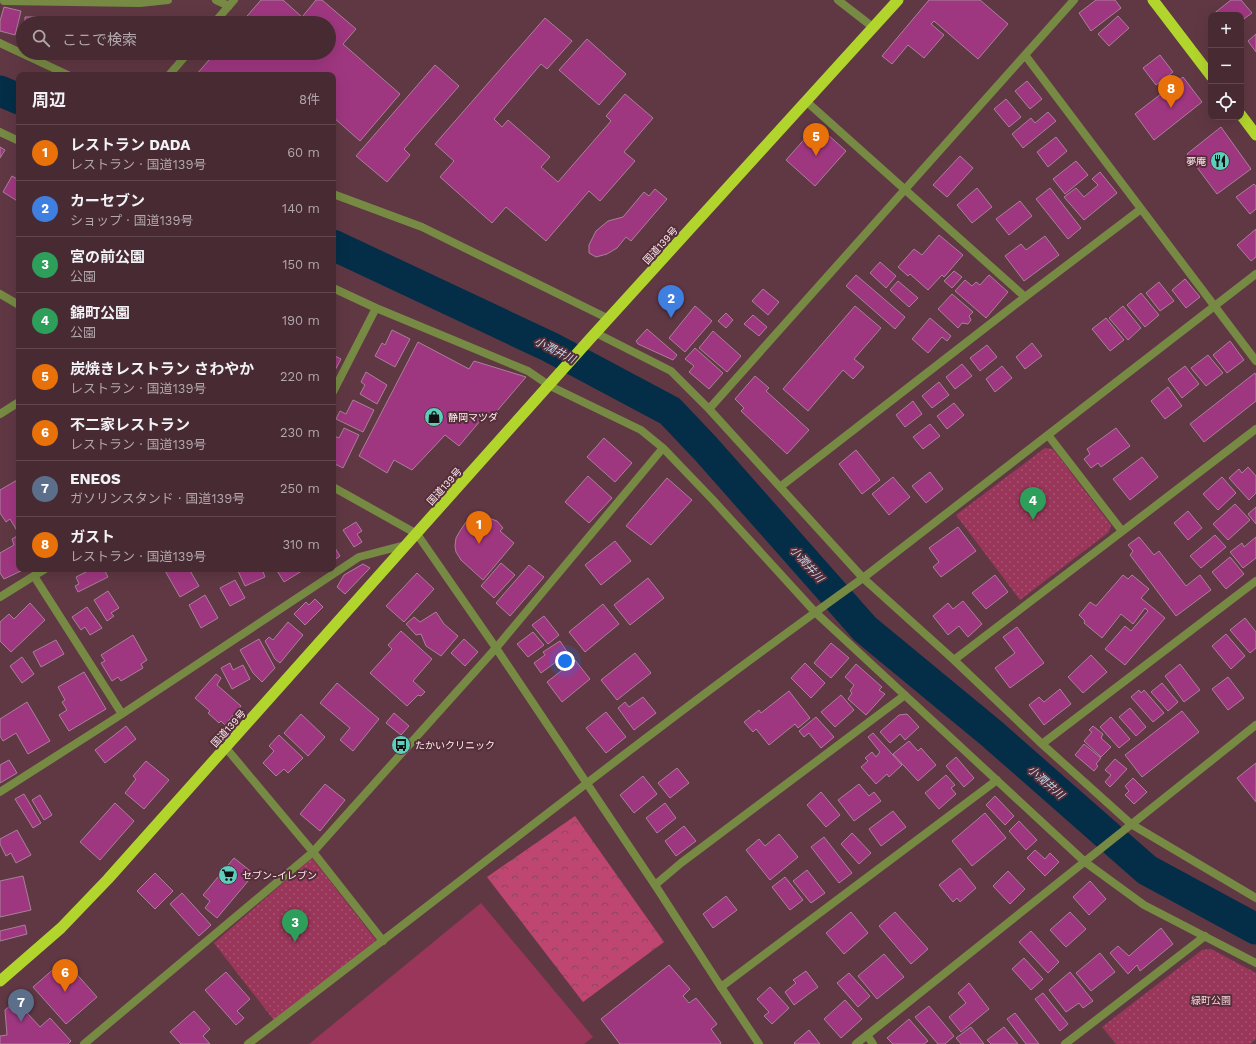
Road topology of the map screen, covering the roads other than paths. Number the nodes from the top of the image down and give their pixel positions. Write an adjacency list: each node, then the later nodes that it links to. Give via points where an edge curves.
1 (168, 0): 7 (street, via 140,3)
2 (216, 0): 8 (street)
3 (838, 0): 10 (street)
4 (898, 0): 10 (highway, 国道139号)
5 (1074, 0): 13 (street)
6 (1153, 0): 18 (highway)
7 (4, 1)
8 (231, 3): 9 (street)
9 (220, 16)
10 (874, 28): 19 (highway, 国道139号)
11 (0, 43): 12 (street)
12 (16, 51)
13 (1025, 54): 24 (street); 26 (street)
14 (36, 60): 16 (street)
15 (182, 60): 17 (street)
16 (62, 72)
17 (172, 72)
18 (1208, 72)
19 (807, 102): 24 (street); 34 (highway, 国道139号)
20 (1244, 119): 22 (highway)
21 (0, 132): 23 (street)
22 (1256, 135)
23 (16, 140)
24 (905, 189): 30 (street); 40 (street)
25 (336, 195): 34 (street, via 422,227)
26 (1141, 209): 30 (street); 32 (street)
27 (1256, 274): 32 (street)
28 (336, 289): 33 (street)
29 (0, 294): 31 (street)
30 (1025, 297): 45 (street)
31 (16, 303)
32 (1216, 307): 36 (street); 43 (street)
33 (376, 308): 37 (street); 38 (street)
34 (609, 319): 35 (highway, 国道139号)
35 (592, 337): 37 (highway, 国道139号); 40 (street, via 670,371)
36 (1256, 361)
37 (553, 382): 44 (street, via 641,430); 48 (highway, 国道139号)
38 (336, 386)
39 (16, 404): 41 (street)
40 (709, 409): 45 (street)
41 (0, 414)
42 (1256, 429): 47 (street)
43 (1048, 434): 47 (street); 52 (street)
44 (663, 448): 55 (street); 56 (street)
45 (780, 487): 52 (street)
46 (336, 489): 48 (street)
47 (1122, 531): 57 (street)
48 (417, 534): 49 (highway, 国道139号); 56 (street)
49 (406, 545): 59 (street, via 359,557); 62 (highway, 国道139号)
50 (40, 572): 51 (street)
51 (34, 576): 54 (street); 59 (street)
52 (863, 578): 55 (street); 57 (street)
53 (1256, 581): 61 (street)
54 (0, 597)
55 (814, 612): 58 (street); 64 (street)
56 (496, 648): 64 (street); 67 (street)
57 (954, 660): 61 (street)
58 (905, 695): 63 (street); 69 (street)
59 (122, 714): 65 (street)
60 (1256, 725): 66 (street)
61 (1042, 744): 66 (street)
62 (226, 748): 67 (street); 74 (highway, 国道139号, via 98,890 61,928)
63 (997, 780): 68 (street); 75 (street)
64 (587, 783): 69 (street); 72 (street)
65 (0, 792)
66 (1131, 824): 68 (street); 70 (street)
67 (313, 852): 72 (street); 77 (street)
68 (1085, 862): 71 (street, via 1144,905); 76 (street)
69 (655, 885): 75 (street)
70 (1255, 897)
71 (1205, 936): 73 (street); 82 (street)
72 (383, 942): 78 (street)
73 (1256, 963)
74 (0, 981)
75 (721, 987): 79 (street)
76 (867, 1035): 80 (street); 81 (street)
77 (84, 1044)
78 (248, 1044)
79 (759, 1044)
80 (856, 1044)
81 (874, 1044)
82 (1065, 1044)

